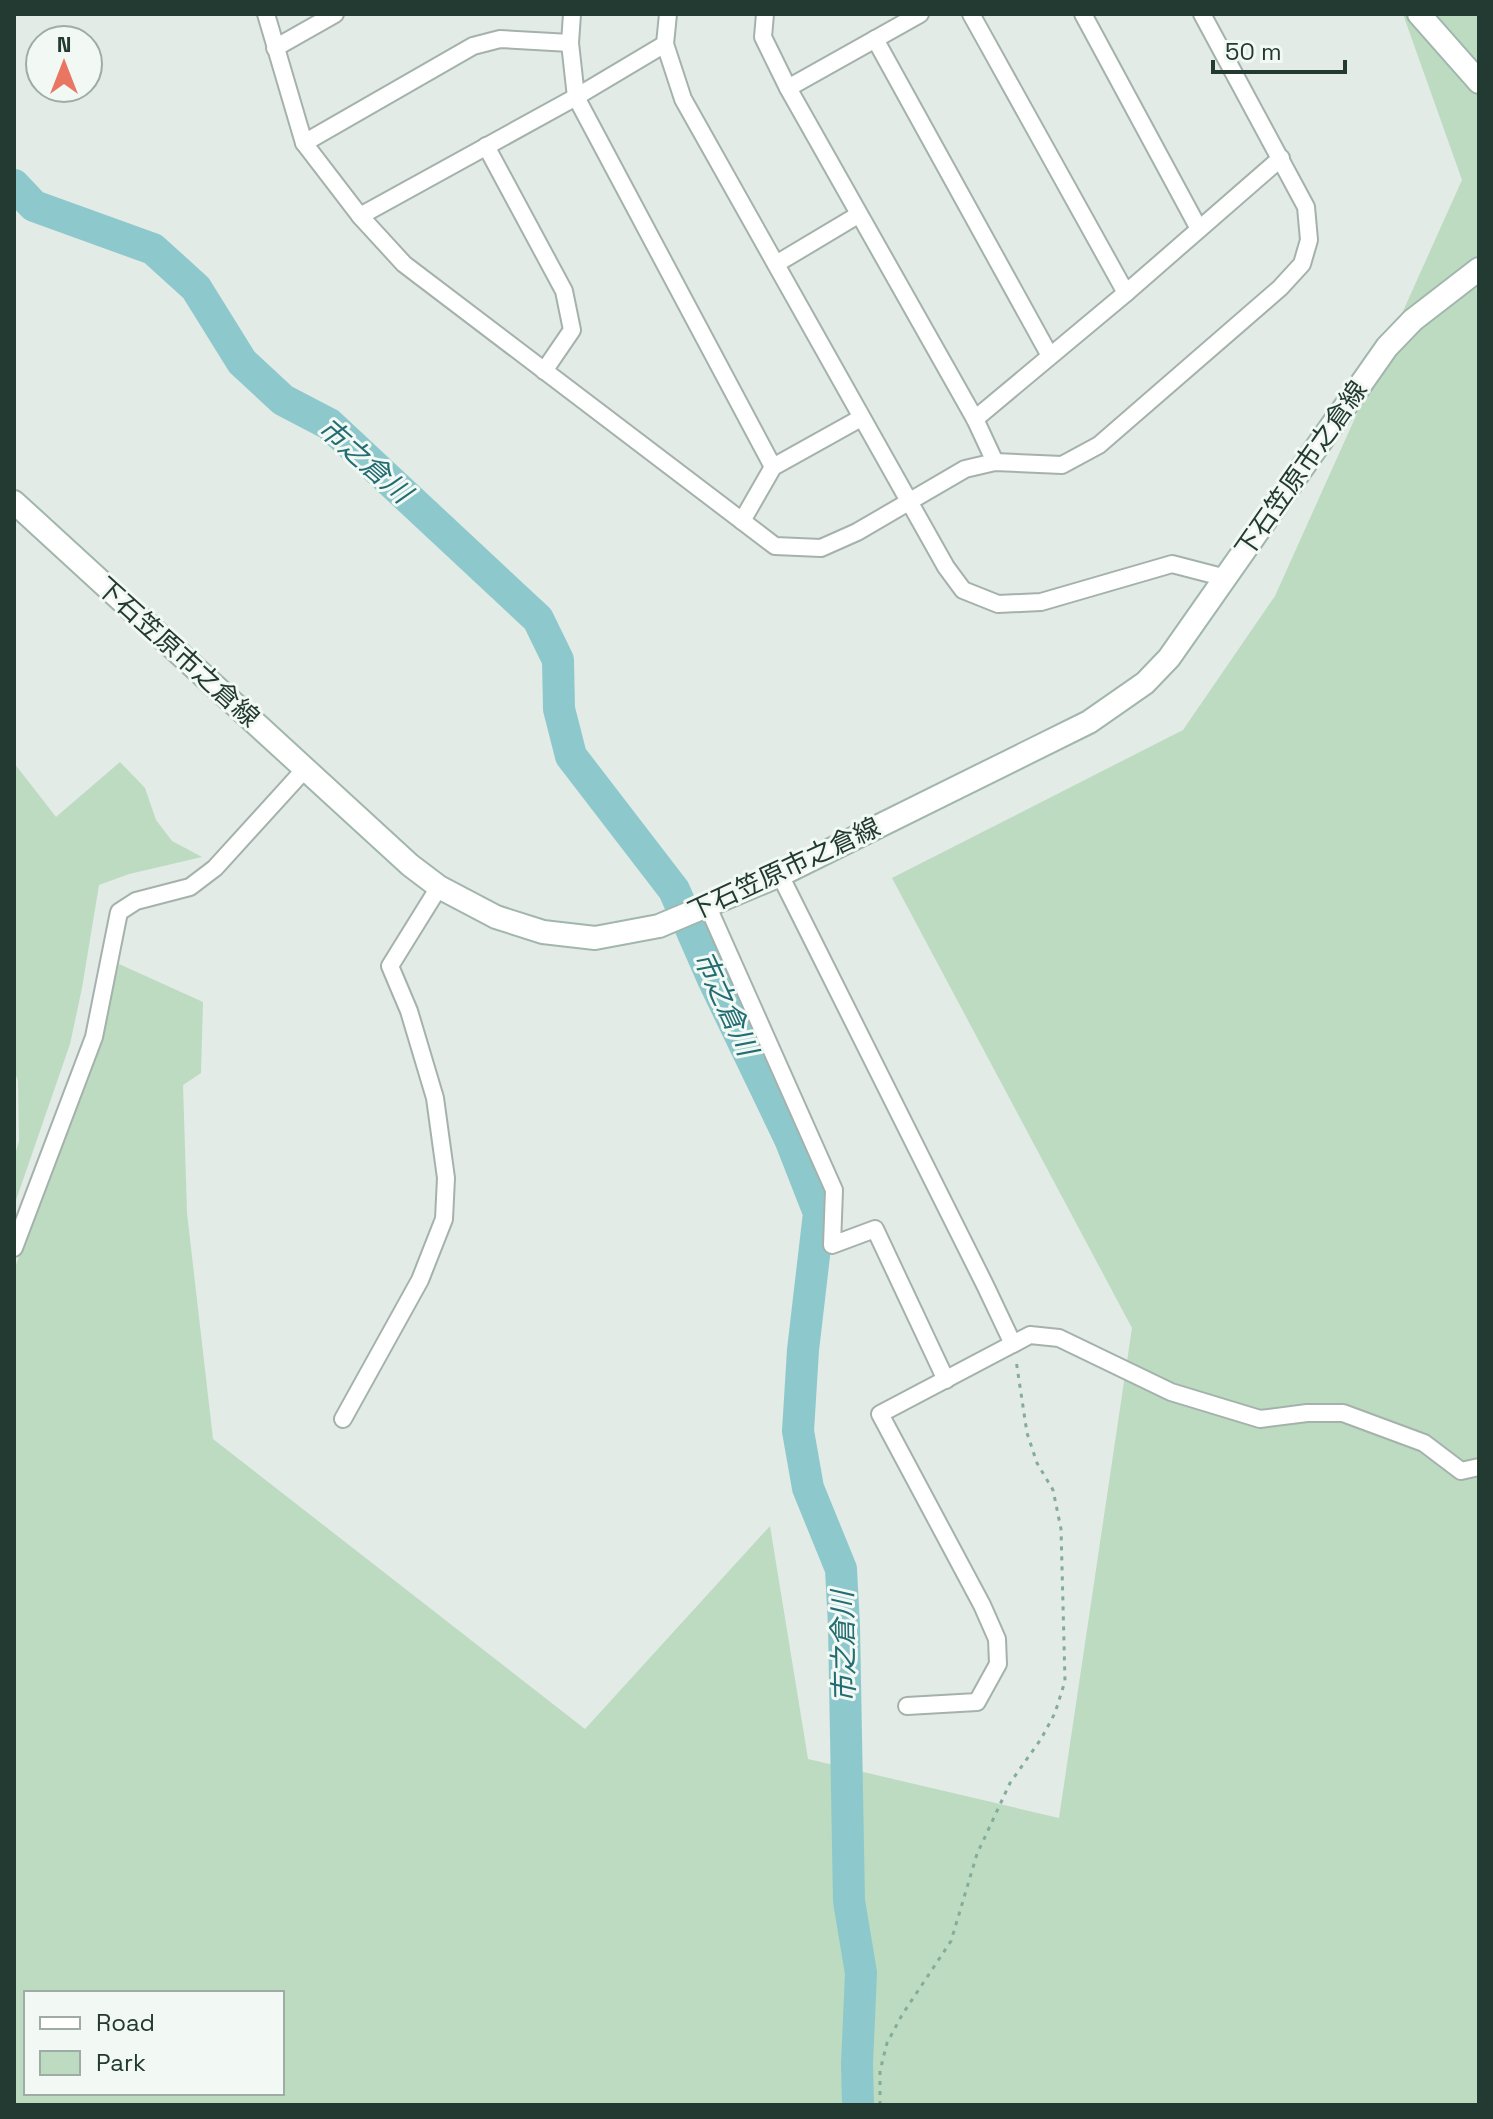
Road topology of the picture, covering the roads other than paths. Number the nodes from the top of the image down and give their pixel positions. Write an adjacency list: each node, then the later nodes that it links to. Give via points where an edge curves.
1 (266, 14): 14 (street)
2 (335, 14): 14 (street)
3 (572, 14): 12 (street)
4 (668, 14): 13 (street)
5 (765, 14): 16 (street, via 763,37)
6 (920, 14): 11 (street)
7 (971, 14): 26 (street)
8 (1083, 14): 23 (street)
9 (1202, 14): 20 (street)
10 (1419, 14): 15 (main road)
11 (875, 39): 16 (street); 27 (street)
12 (570, 43): 17 (street); 18 (street, via 500,39 473,46)
13 (665, 44): 17 (street); 24 (street, via 683,99)
14 (275, 48): 18 (street)
15 (1479, 82)
16 (788, 88): 21 (street)
17 (576, 97): 19 (street); 32 (street)
18 (304, 143): 22 (street)
19 (486, 146): 22 (street); 28 (street, via 564,291 572,330)
20 (1281, 158): 23 (street); 31 (street, via 1306,207 1309,240 1302,264 1280,288 1099,445 1062,465)
21 (858, 215): 24 (street); 30 (street)
22 (360, 216): 28 (street, via 404,264)
23 (1199, 229): 26 (street)
24 (776, 264): 29 (street)
25 (1479, 269): 36 (main road, 下石笠原市之倉線, via 1387,347)
26 (1126, 293): 27 (street)
27 (1050, 356): 30 (street)
28 (544, 371): 35 (street)
29 (861, 418): 32 (street); 33 (street)
30 (975, 419): 31 (street)
31 (995, 462): 33 (street, via 965,469)
32 (773, 467): 35 (street)
33 (909, 501): 35 (street, via 821,548 775,546); 36 (street, via 963,590 998,604 1041,602 1172,564)
34 (14, 502): 37 (main road, 下石笠原市之倉線)
35 (742, 521)
36 (1226, 578): 38 (main road, 下石笠原市之倉線, via 1169,658 1145,683 1089,722)
37 (305, 769): 39 (main road, 下石笠原市之倉線); 41 (street, via 215,868 190,887 136,901 119,912 94,1037)
38 (780, 875): 40 (main road, 下石笠原市之倉線); 42 (street)
39 (439, 887): 40 (main road, 下石笠原市之倉線, via 496,917 543,932 595,938 659,926); 44 (street, via 390,966 435,1098 446,1178 444,1219 420,1280)
40 (708, 907): 43 (street, via 834,1190 832,1245 875,1229)
41 (14, 1248)
42 (1013, 1344): 43 (street); 45 (street, via 1030,1335 1059,1338 1171,1392 1260,1419 1343,1413 1424,1443 1461,1471)
43 (946, 1380): 46 (street, via 880,1414 982,1605 997,1639 998,1664 977,1702)
44 (343, 1419)
45 (1479, 1467)
46 (907, 1706)

